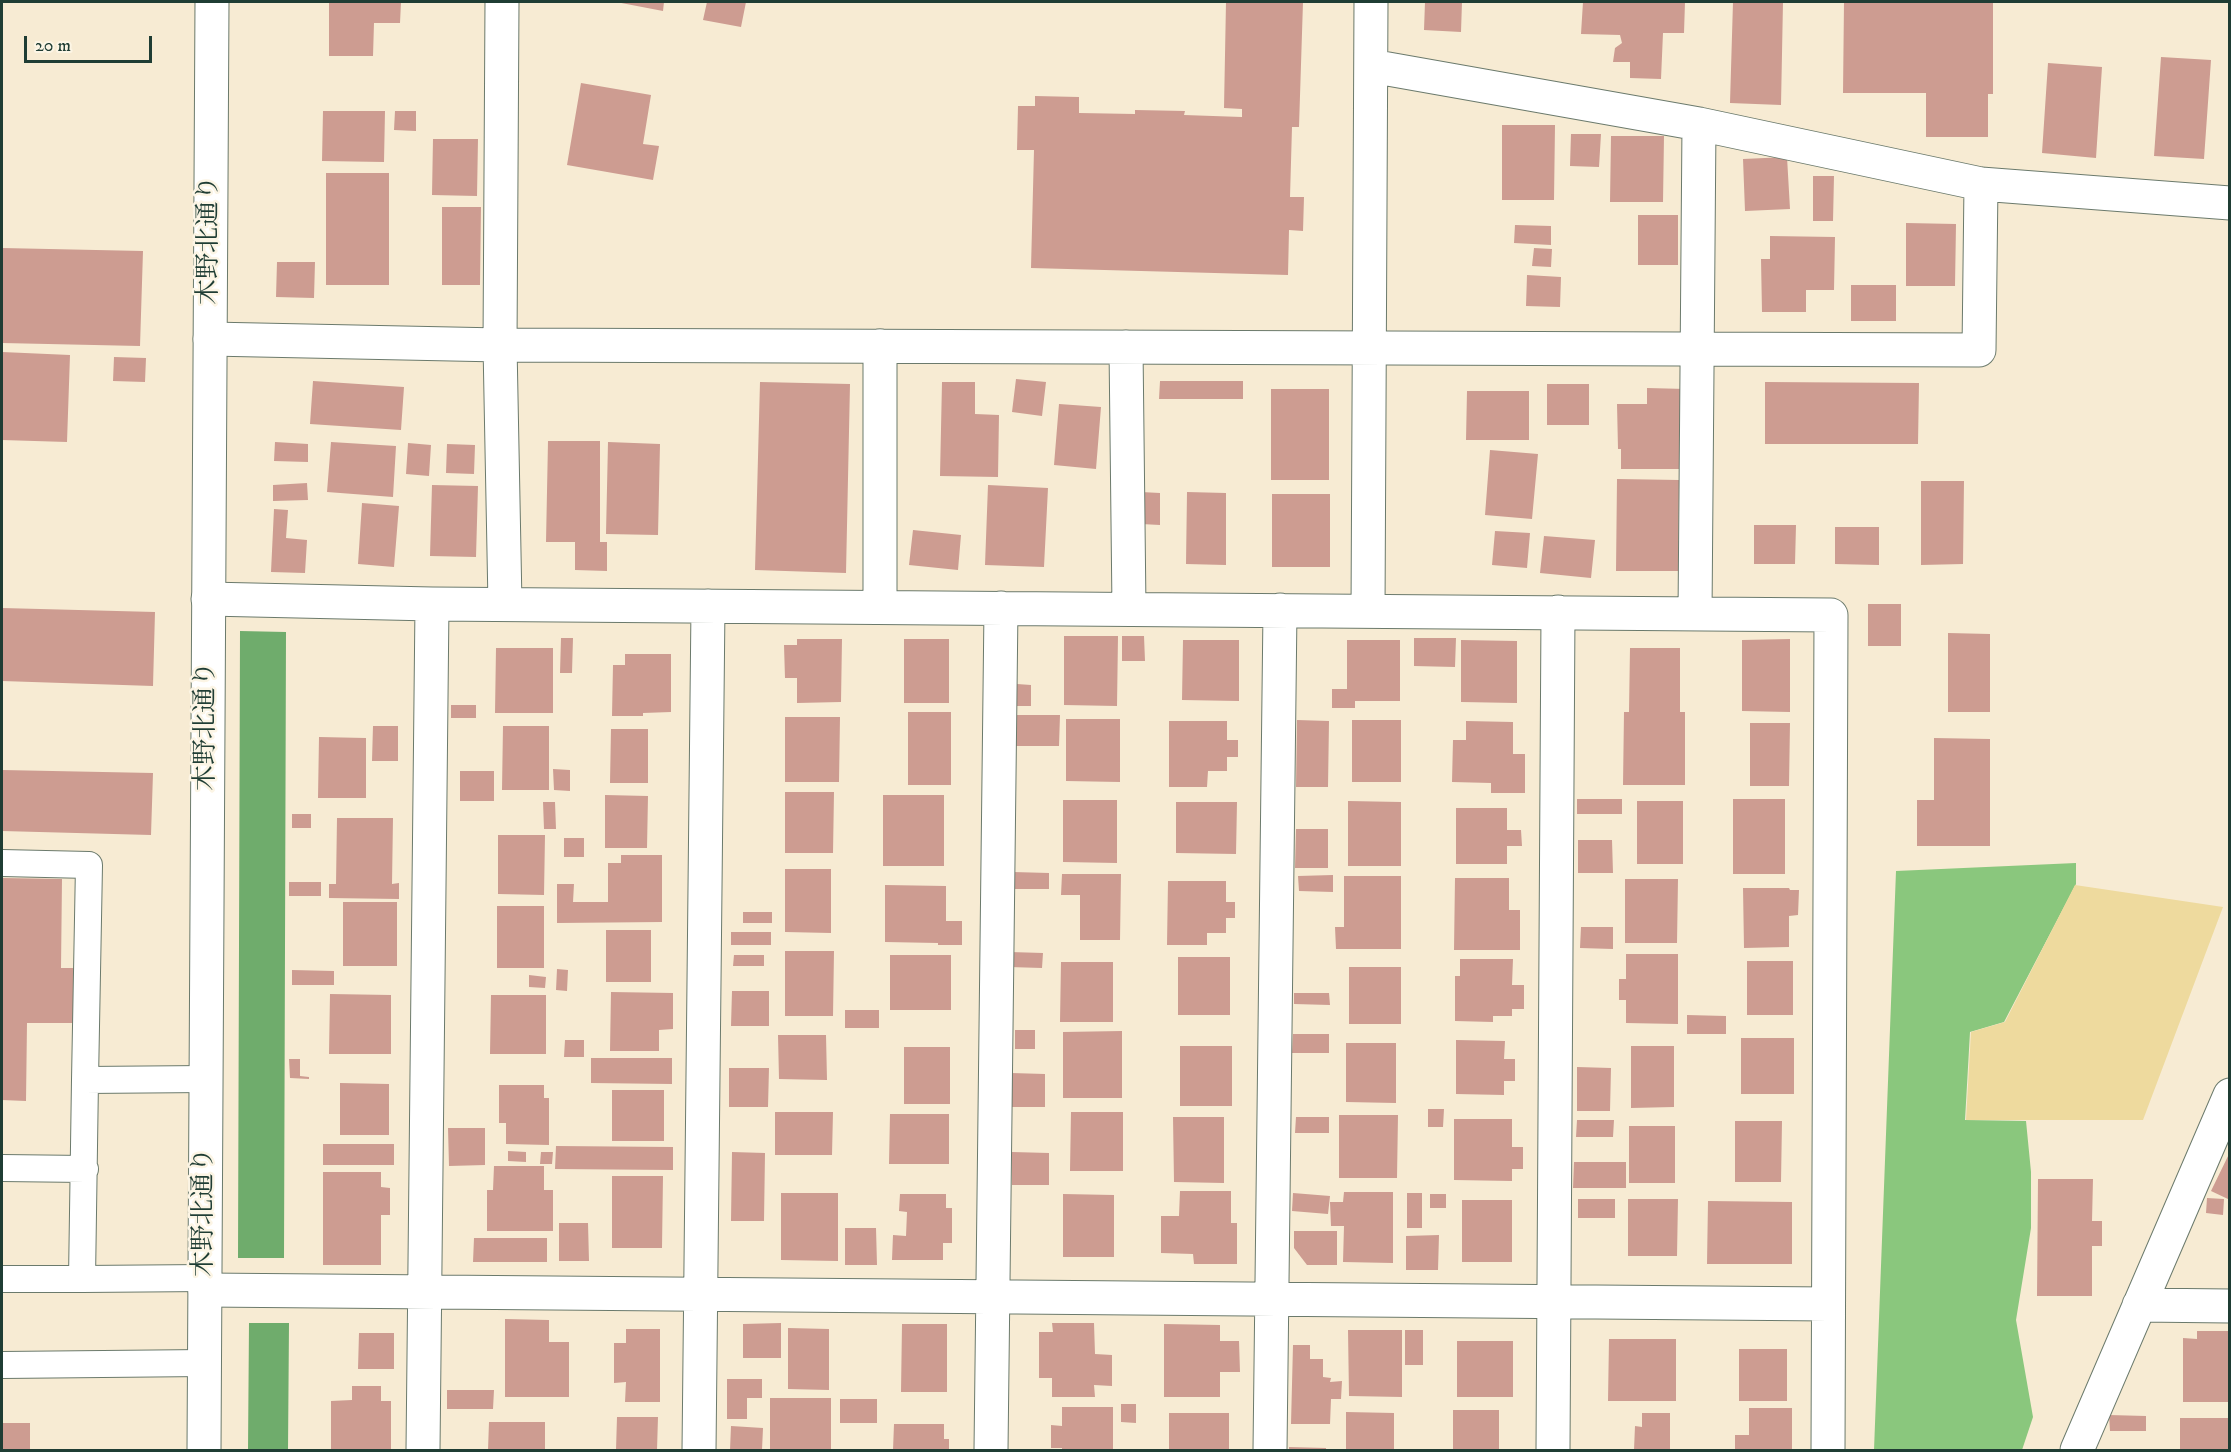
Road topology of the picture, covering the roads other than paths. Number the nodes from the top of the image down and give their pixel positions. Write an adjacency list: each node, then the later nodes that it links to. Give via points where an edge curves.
1 (212, 2): 8 (street, 木野北通り)
2 (502, 2): 9 (street)
3 (1371, 2): 4 (street)
4 (1371, 66): 5 (street); 12 (street)
5 (1699, 124): 6 (street); 13 (street)
6 (1981, 184): 7 (street); 13 (street, via 1979,350)
7 (2229, 203)
8 (210, 339): 9 (street); 14 (street, 木野北通り)
9 (500, 345): 10 (street); 16 (street)
10 (880, 346): 11 (street); 18 (street)
11 (1126, 347): 12 (street); 20 (street)
12 (1369, 348): 13 (street); 22 (street)
13 (1697, 348): 24 (street)
14 (208, 599): 15 (street); 26 (street, 木野北通り)
15 (432, 604): 16 (street); 34 (street)
16 (505, 604): 17 (street)
17 (708, 606): 18 (street); 35 (street)
18 (880, 607): 19 (street)
19 (1001, 608): 20 (street); 36 (street)
20 (1130, 609): 21 (street)
21 (1280, 610): 22 (street); 37 (street)
22 (1368, 611): 23 (street)
23 (1558, 612): 24 (street); 38 (street)
24 (1695, 614): 39 (street, via 1831,615)
25 (2, 862): 27 (lane, via 89,865)
26 (206, 1079): 27 (lane); 33 (street, 木野北通り)
27 (86, 1080): 30 (lane)
28 (2229, 1095): 40 (street)
29 (2, 1168): 30 (lane)
30 (85, 1169): 32 (lane)
31 (2, 1278): 32 (lane)
32 (82, 1279): 33 (lane)
33 (205, 1284): 34 (street); 42 (street, 木野北通り)
34 (424, 1293): 35 (street); 45 (street)
35 (700, 1295): 36 (street); 46 (street)
36 (993, 1297): 37 (street); 47 (street)
37 (1272, 1300): 38 (street); 48 (street)
38 (1555, 1302): 39 (street); 49 (street)
39 (1828, 1304): 50 (street)
40 (2139, 1305): 41 (street); 51 (street)
41 (2229, 1306)
42 (204, 1363): 43 (lane); 44 (street, 木野北通り)
43 (2, 1365)
44 (204, 1450)
45 (423, 1450)
46 (699, 1450)
47 (991, 1450)
48 (1270, 1450)
49 (1553, 1450)
50 (1828, 1450)
51 (2077, 1450)

